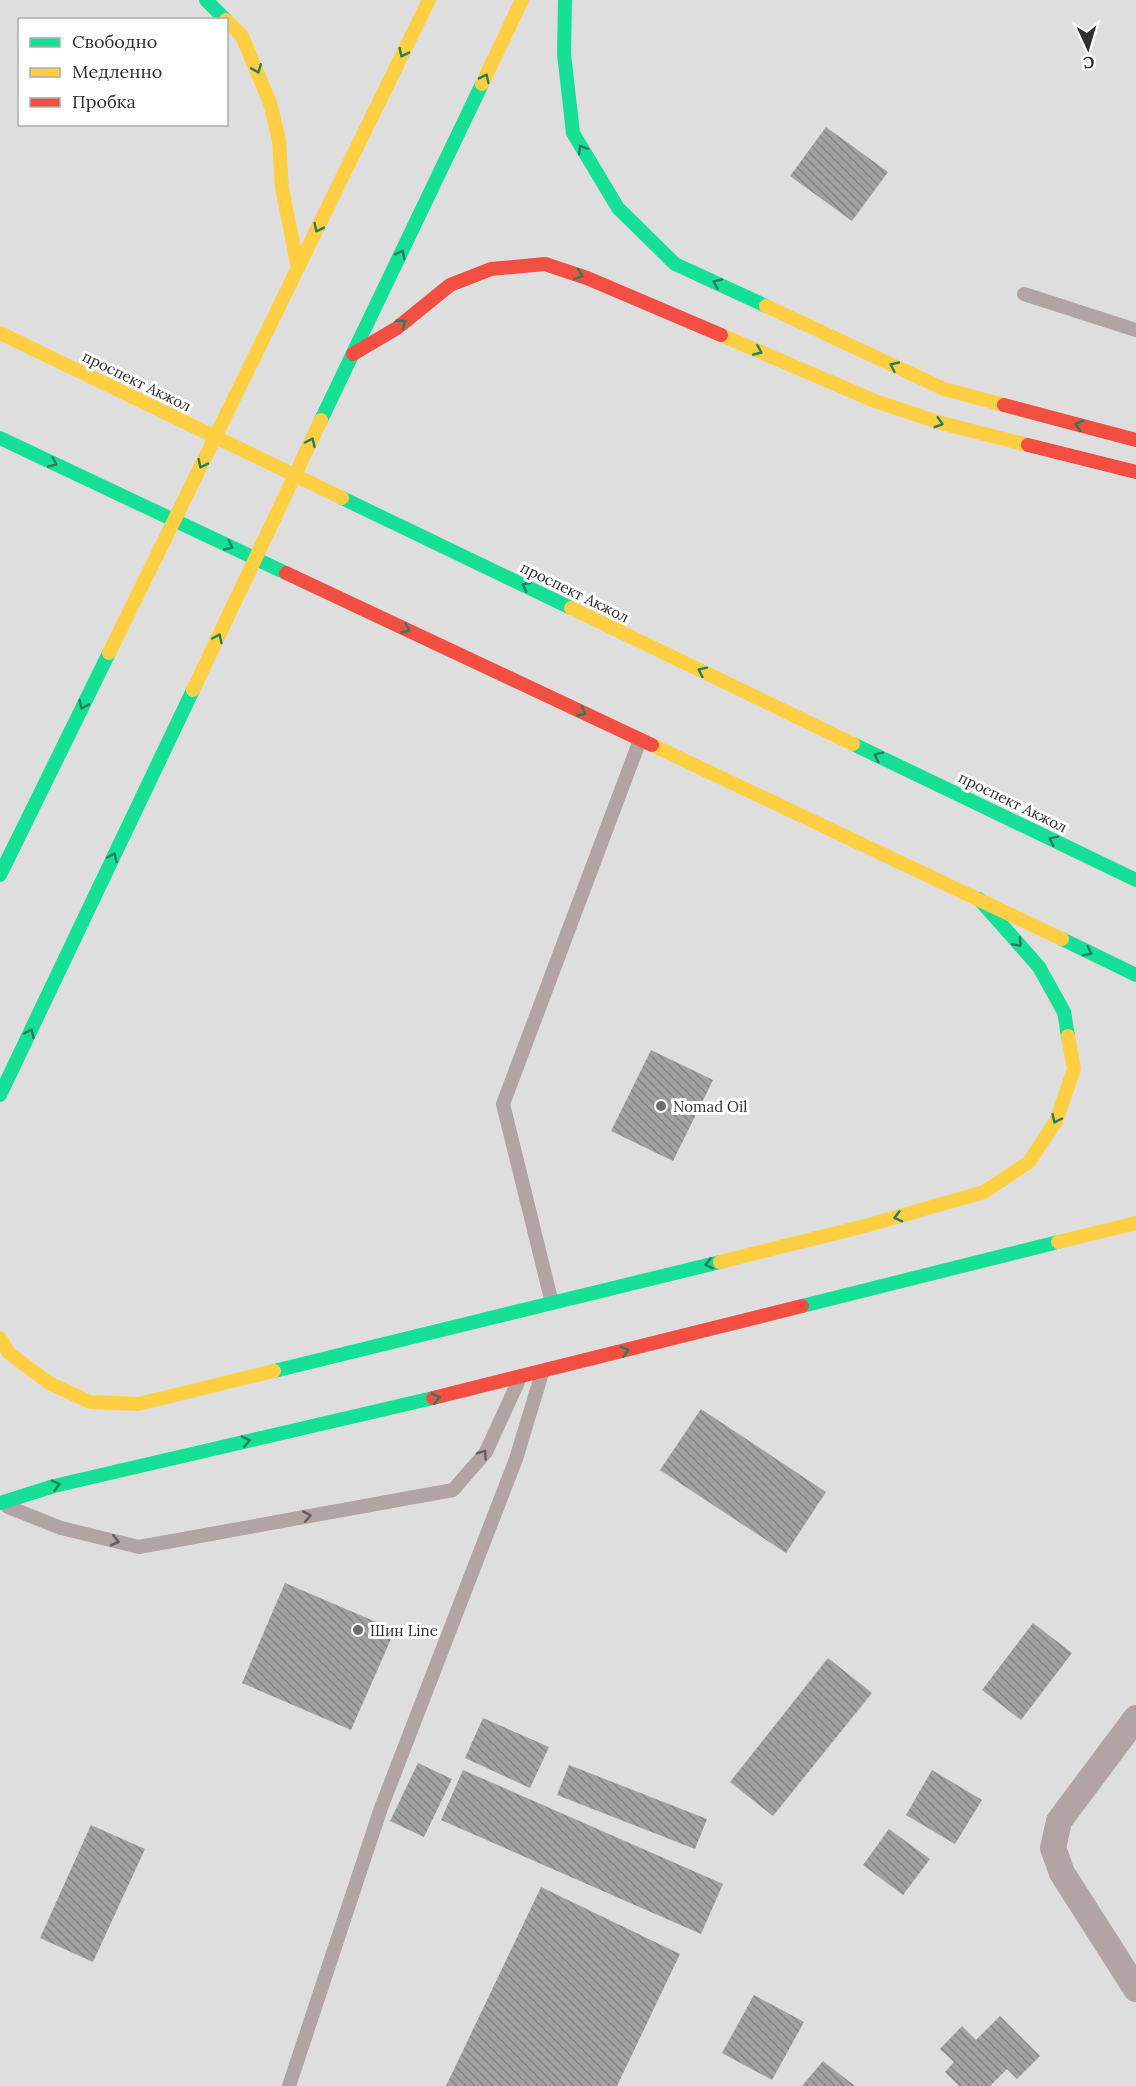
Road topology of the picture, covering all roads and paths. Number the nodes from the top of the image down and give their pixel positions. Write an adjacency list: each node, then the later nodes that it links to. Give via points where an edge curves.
1 (206, 0): 5 (main road)
2 (429, 0): 7 (main road, one-way to 7)
3 (522, 0): 11 (main road, one-way to 3)
4 (565, 0): 13 (main road, one-way to 4, via 944,389 675,264 618,208 573,134 564,54)
5 (224, 18)
6 (228, 22): 7 (main road, one-way to 7, via 242,36 270,103)
7 (298, 268): 18 (main road, one-way to 18, bridge)
8 (1024, 294): 9 (lane)
9 (1136, 330)
10 (0, 333): 16 (main road, проспект Акжол, one-way to 10)
11 (353, 354): 14 (main road, one-way to 14, via 397,328 450,285 491,269 545,264 587,278 875,401 940,423); 22 (main road, one-way to 11, bridge)
12 (0, 438): 15 (main road, one-way to 15)
13 (1136, 440)
14 (1136, 472)
15 (640, 740): 20 (main road); 25 (lane, via 503,1104)
16 (1106, 866): 17 (main road); 19 (main road, проспект Акжол)
17 (1136, 867)
18 (0, 875)
19 (1136, 880)
20 (979, 899): 21 (main road, one-way to 21); 25 (main road, one-way to 25, via 1039,967 1064,1012 1074,1069 1056,1121 1029,1162 984,1192 930,1209)
21 (1136, 975)
22 (2, 1090): 23 (main road)
23 (0, 1108)
24 (1136, 1223): 27 (main road, one-way to 24)
25 (552, 1303): 26 (main road, via 138,1404 90,1402 49,1383 9,1353)
26 (0, 1338)
27 (542, 1371): 28 (main road); 32 (lane, via 516,1459 381,1808)
28 (520, 1378): 29 (main road, one-way to 28, via 54,1486); 29 (lane, one-way to 28, via 61,1528 139,1547 453,1490 486,1452)
29 (0, 1504)
30 (1136, 1718): 31 (street, via 1059,1821 1053,1848 1062,1873)
31 (1136, 1989)
32 (289, 2086)

